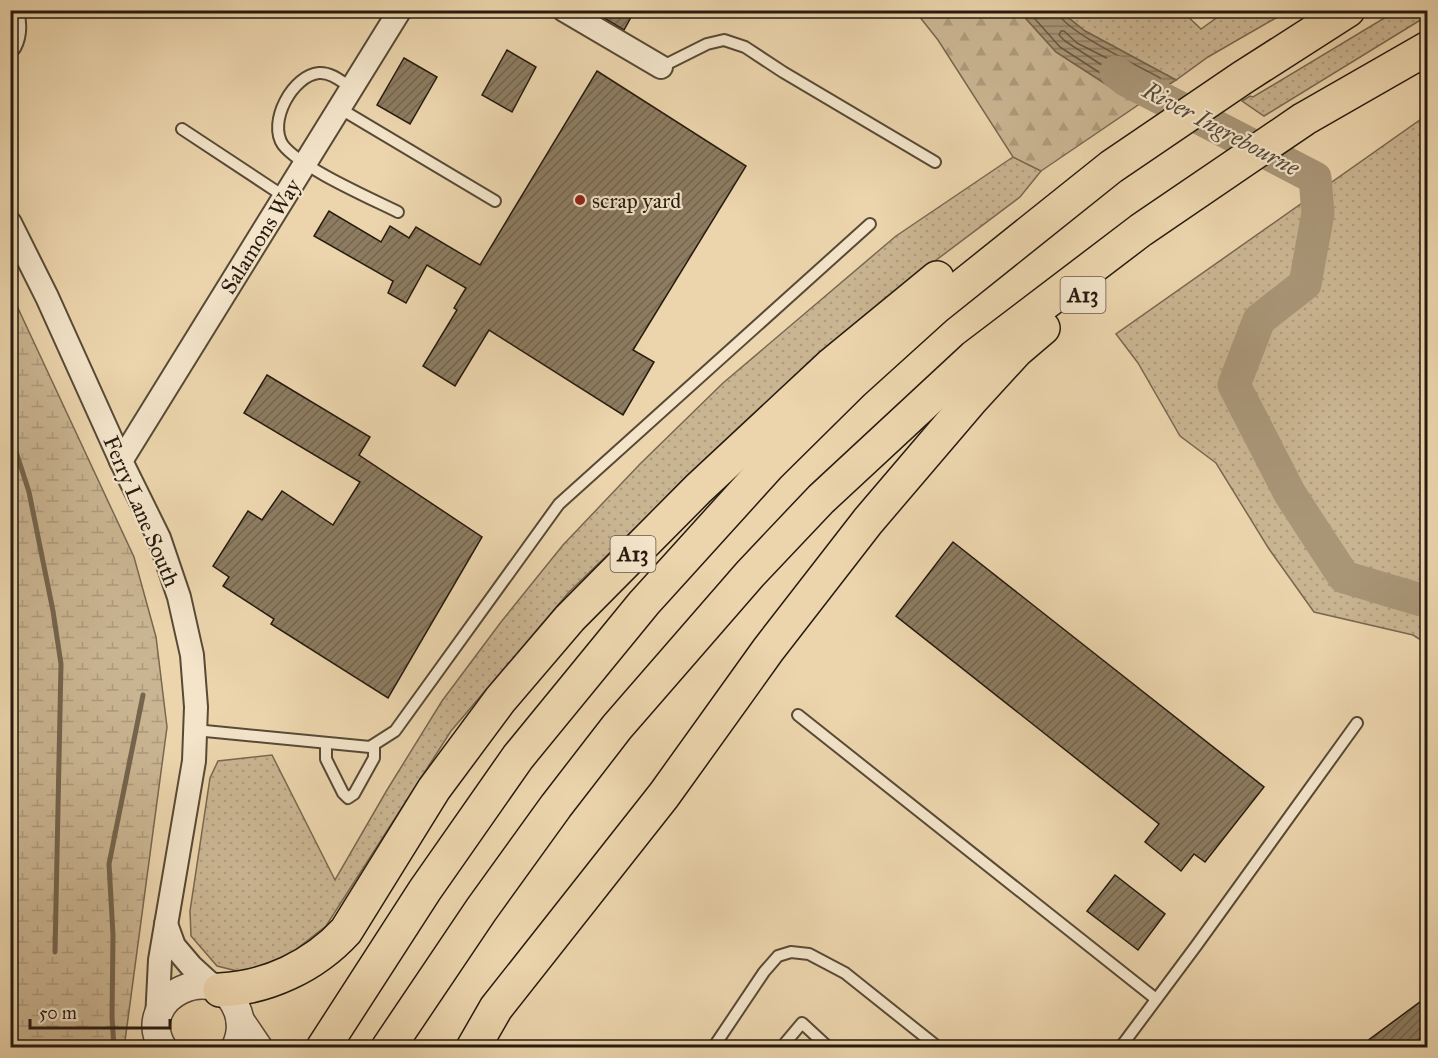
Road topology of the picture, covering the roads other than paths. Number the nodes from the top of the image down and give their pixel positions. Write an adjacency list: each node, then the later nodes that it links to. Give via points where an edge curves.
1 (12, 10): 5 (street, via 15,21)
2 (400, 10): 8 (street, Salamons Way)
3 (564, 10): 7 (street)
4 (1348, 10): 11 (highway, A13)
5 (10, 45)
6 (1428, 48): 19 (highway, A13, via 1304,119)
7 (661, 67): 12 (lane, via 707,44 724,40 745,46)
8 (352, 88): 9 (street, Salamons Way); 13 (lane, via 331,75 308,75 287,98 279,116 278,136)
9 (339, 108): 13 (street, Salamons Way); 15 (lane)
10 (182, 129): 14 (lane)
11 (1121, 160): 27 (highway, A13, via 1054,185 831,365 698,489 570,618 500,700 434,789 333,946 296,970 270,981 241,989); 33 (highway, A13, via 936,307 852,383 769,465 644,603 518,758 425,890)
12 (935, 162)
13 (305, 163): 14 (street, Salamons Way); 16 (lane)
14 (285, 197): 20 (street, Salamons Way)
15 (495, 201)
16 (398, 212)
17 (10, 223): 20 (street, Ferry Lane South)
18 (870, 224): 25 (lane, via 560,504 398,728)
19 (1141, 230): 34 (highway, A13, via 974,357 821,499 750,574 681,651 556,806); 35 (highway, A13, via 1108,273 1016,351 868,520 664,795 496,1008)
20 (121, 462): 23 (street, Ferry Lane South, via 159,538 179,597 192,655)
21 (798, 715): 28 (lane)
22 (1357, 723): 28 (lane)
23 (195, 730): 24 (lane); 26 (street, Ferry Lane South, via 194,761)
24 (326, 743): 25 (lane); 25 (lane, via 326,759 348,798 354,795 374,758)
25 (374, 747)
26 (166, 924): 27 (street, via 174,946); 30 (street, Ferry Lane South, via 160,960)
27 (217, 989): 29 (street, via 237,1008); 30 (street, via 201,984 174,992 158,1014)
28 (1156, 999): 40 (lane)
29 (240, 1020): 31 (street); 32 (street)
30 (160, 1038)
31 (235, 1047)
32 (259, 1047)
33 (323, 1047)
34 (388, 1047)
35 (473, 1047)
36 (713, 1047): 39 (lane, via 764,972 778,956 791,952 809,954 845,974)
37 (781, 1047): 38 (lane, via 802,1023)
38 (829, 1047)
39 (939, 1047)
40 (1120, 1047)

